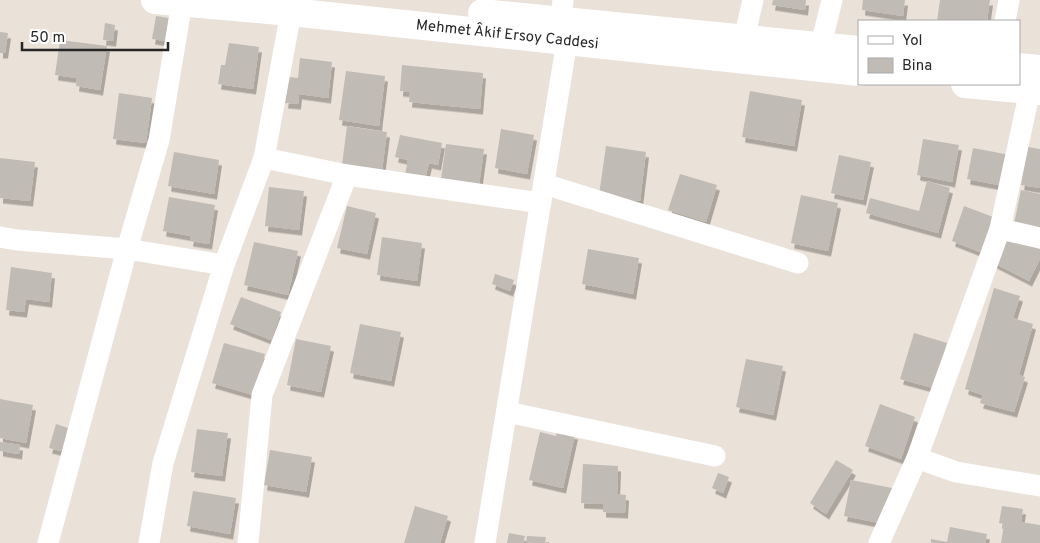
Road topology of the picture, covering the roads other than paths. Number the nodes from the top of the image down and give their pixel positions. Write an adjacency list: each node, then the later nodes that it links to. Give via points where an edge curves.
1 (332, 0): 8 (main road, Mehmet Âkif Ersoy Caddesi)
2 (753, 0): 9 (street)
3 (832, 0): 10 (street)
4 (1009, 0): 7 (street)
5 (168, 1): 6 (main road, Mehmet Âkif Ersoy Caddesi); 21 (street, via 159,140)
6 (291, 12): 8 (main road, Mehmet Âkif Ersoy Caddesi); 15 (street)
7 (1005, 20)
8 (564, 21): 9 (main road, Mehmet Âkif Ersoy Caddesi); 12 (main road, Mehmet Âkif Ersoy Caddesi); 17 (street)
9 (744, 39): 10 (main road, Mehmet Âkif Ersoy Caddesi)
10 (821, 45): 11 (main road, Mehmet Âkif Ersoy Caddesi)
11 (858, 50)
12 (858, 72)
13 (1033, 77): 14 (main road); 18 (street)
14 (1020, 78)
15 (264, 158): 16 (street); 23 (street)
16 (347, 175): 17 (street); 30 (street, via 262,395)
17 (542, 194): 22 (street); 24 (street)
18 (1000, 229): 20 (street); 26 (street)
19 (0, 237): 21 (street)
20 (1040, 238)
21 (127, 249): 23 (street); 28 (street)
22 (798, 263)
23 (224, 265): 29 (street, via 163,463)
24 (507, 412): 25 (street); 31 (street)
25 (715, 456)
26 (917, 458): 27 (street, via 956,472); 32 (street)
27 (1040, 486)
28 (48, 543)
29 (149, 543)
30 (248, 543)
31 (485, 543)
32 (879, 543)

